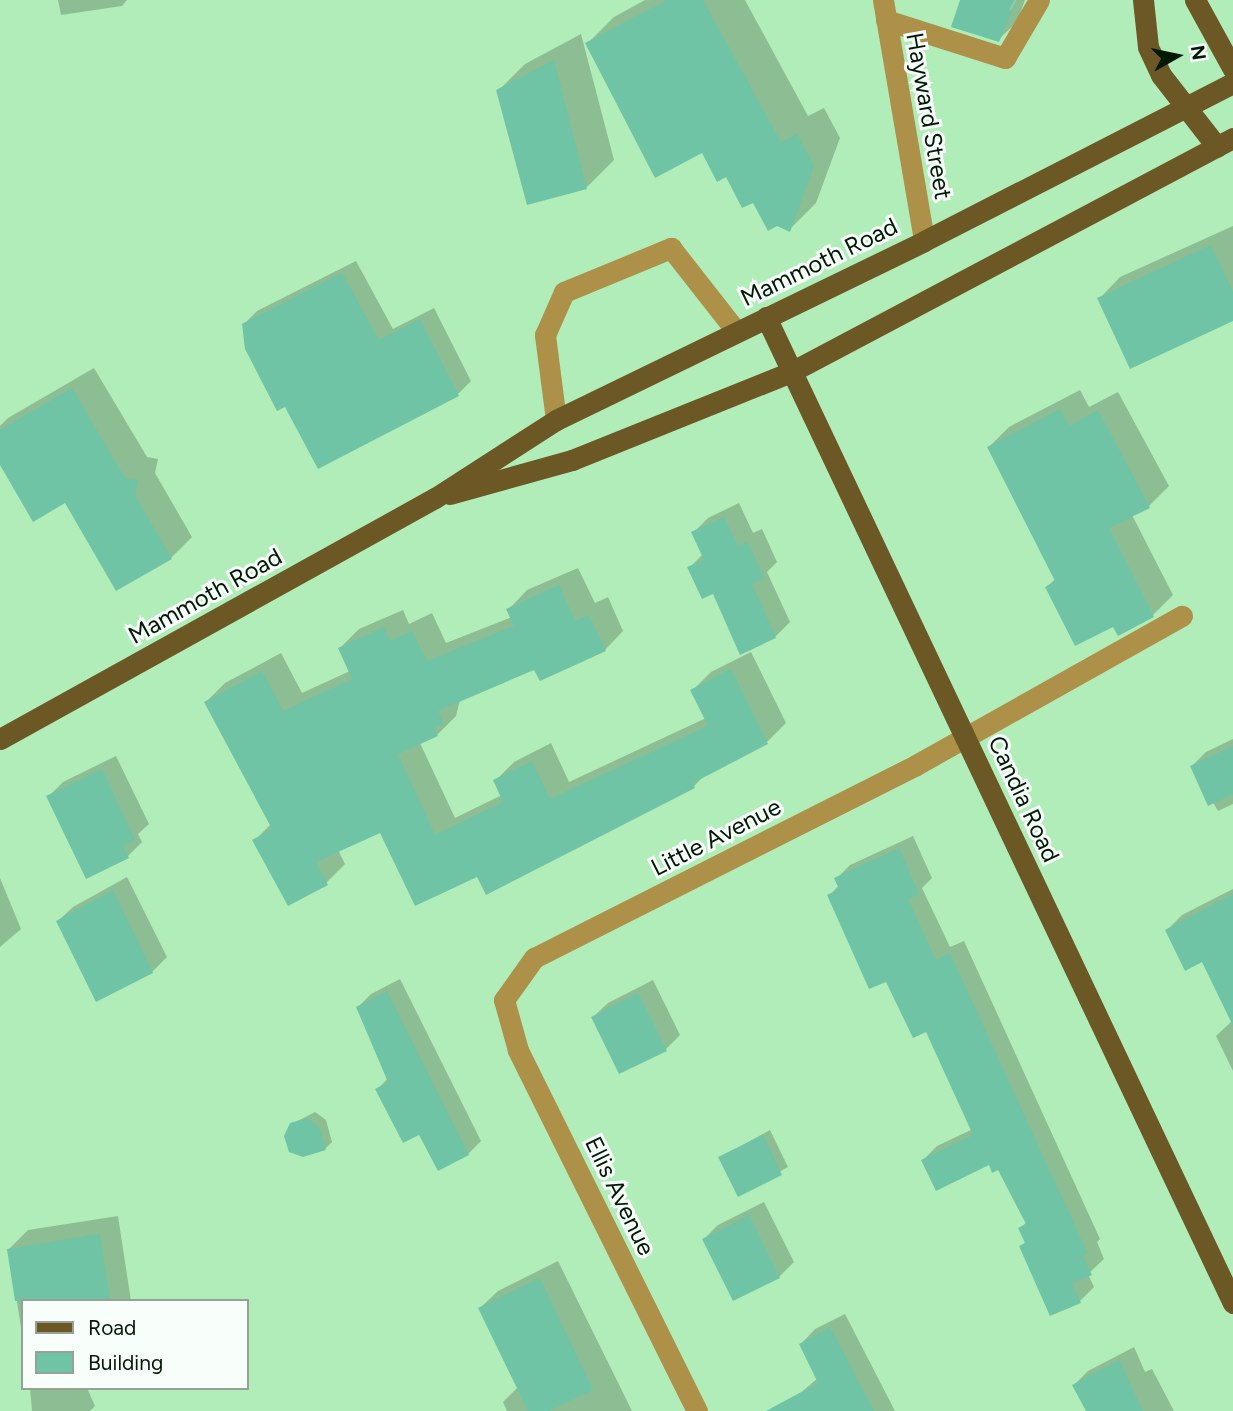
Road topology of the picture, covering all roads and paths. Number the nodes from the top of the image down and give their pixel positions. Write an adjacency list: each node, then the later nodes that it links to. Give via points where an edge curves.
1 (1143, 0): 7 (main road, via 1148,47)
2 (1195, 0): 5 (main road)
3 (1031, 2): 4 (street, via 1005,58)
4 (884, 10): 9 (street, Hayward Street)
5 (1233, 69)
6 (1233, 83): 7 (main road, Mammoth Road)
7 (1182, 107): 8 (main road); 9 (main road, Mammoth Road)
8 (1228, 147): 12 (main road, Mammoth Road)
9 (924, 241): 10 (main road, Mammoth Road)
10 (766, 317): 11 (main road, Mammoth Road); 12 (main road, Candia Road)
11 (736, 331): 13 (main road, Mammoth Road); 13 (street, via 671,248 564,292 545,335)
12 (791, 372): 14 (main road, Mammoth Road, via 572,460); 16 (main road, Candia Road)
13 (555, 420): 14 (main road, Mammoth Road)
14 (435, 498): 17 (main road, Mammoth Road)
15 (1182, 616): 16 (street, Little Avenue)
16 (966, 734): 18 (street, Little Avenue, via 916,765 534,958); 19 (main road, Candia Road)
17 (0, 739)
18 (504, 1000): 20 (street, Ellis Avenue, via 518,1050)
19 (1233, 1303)
20 (696, 1411)

